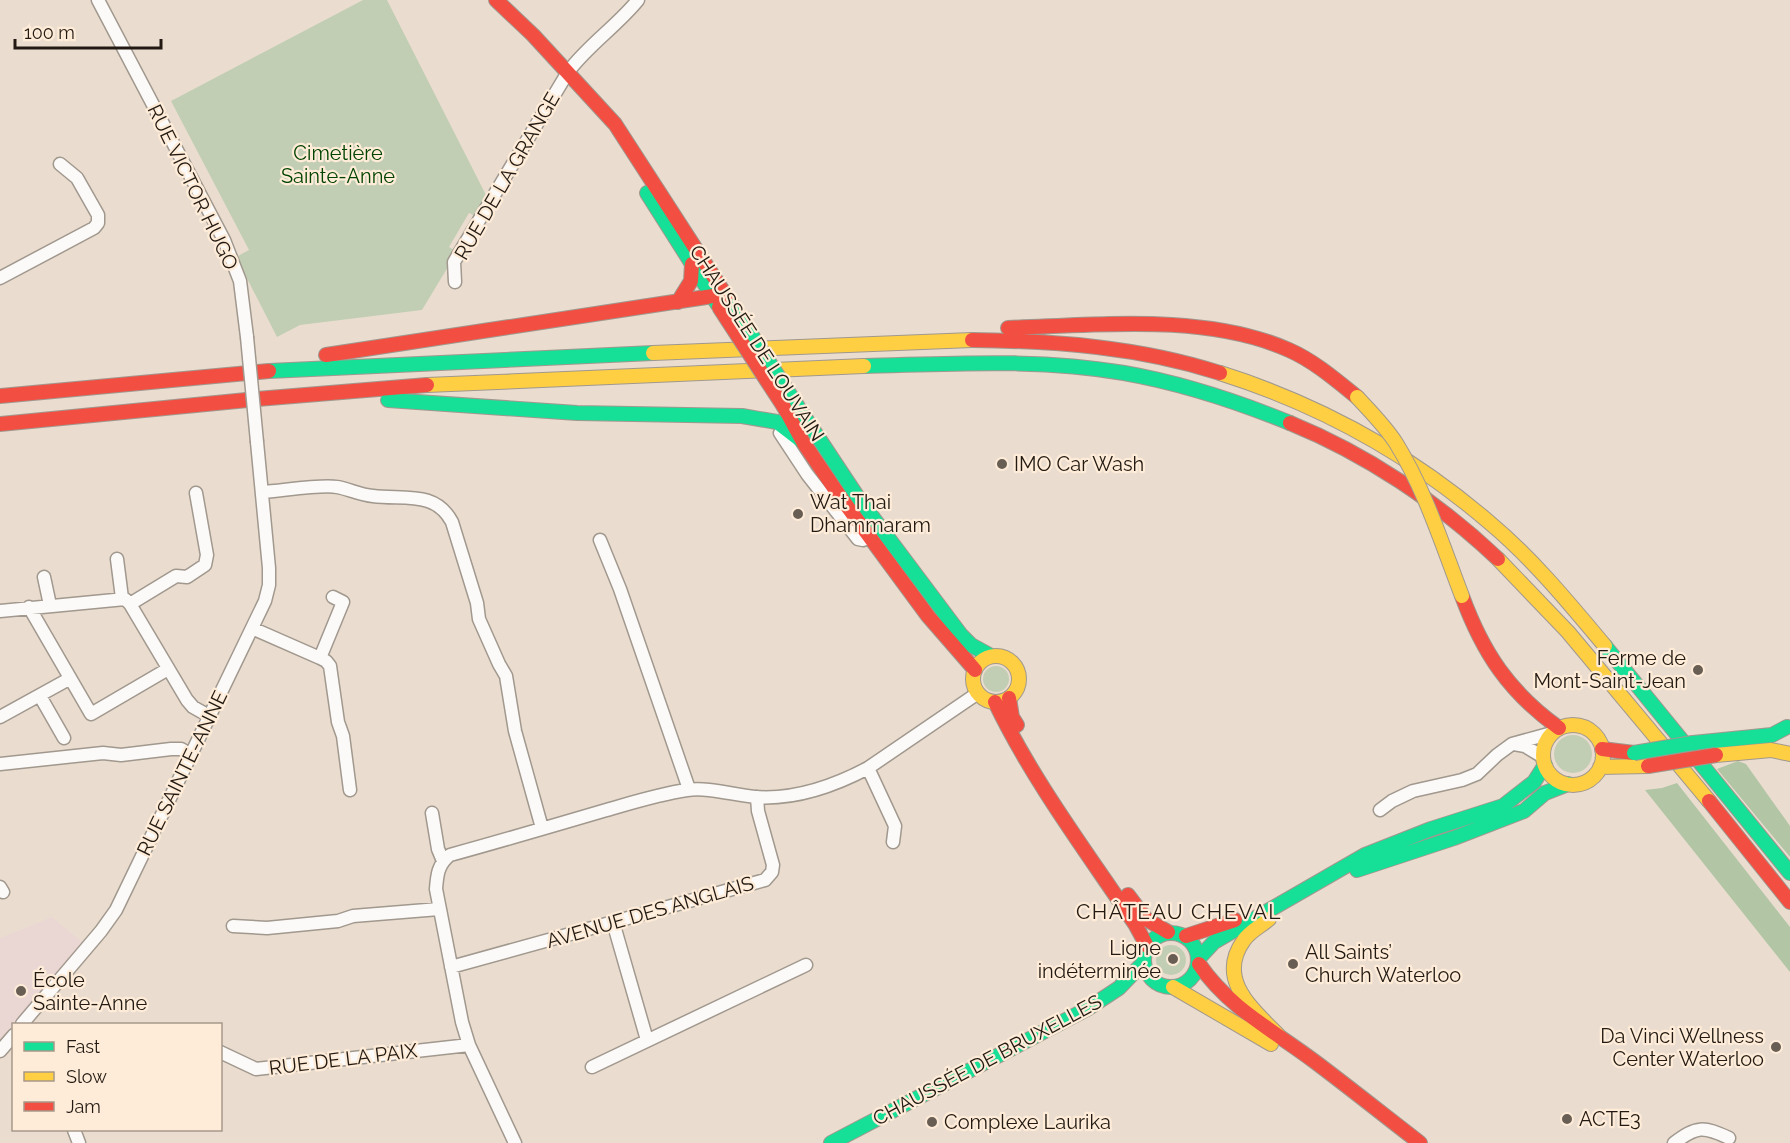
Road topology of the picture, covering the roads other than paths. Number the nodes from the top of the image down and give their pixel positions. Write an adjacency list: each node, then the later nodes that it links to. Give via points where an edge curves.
1 (98, 0): 20 (street, RUE VICTOR HUGO, bridge, via 224,240 240,281)
2 (496, 0): 4 (main road, CHAUSSÉE DE LOUVAIN)
3 (638, 0): 4 (street, RUE DE LA GRANGE)
4 (568, 72): 5 (main road, CHAUSSÉE DE LOUVAIN); 9 (street, RUE DE LA GRANGE, via 454,262)
5 (580, 85): 7 (main road, CHAUSSÉE DE LOUVAIN); 11 (main road, CHAUSSÉE DE LOUVAIN, via 615,124)
6 (60, 164): 8 (street, via 77,178 98,215 98,223)
7 (692, 264): 10 (main road, via 693,279); 11 (main road, CHAUSSÉE DE LOUVAIN)
8 (0, 278)
9 (455, 282)
10 (678, 302): 11 (main road); 13 (main road, via 295,360)
11 (723, 302): 16 (main road, CHAUSSÉE DE LOUVAIN, bridge)
12 (940, 340): 13 (main road); 47 (main road, bridge, via 960,330 1198,326 1250,336 1290,351 1327,372 1357,397 1395,442 1416,480 1483,646 1503,677); 66 (main road, via 1085,345 1158,357 1222,374 1302,403 1372,439 1432,477 1489,522 1550,582)
13 (278, 370): 15 (main road)
14 (326, 393): 17 (main road); 19 (main road, via 346,400 577,413 742,416 777,422); 69 (main road, via 794,369 1008,363 1149,378 1220,395 1287,420 1360,456 1427,499 1471,534 1533,592 1636,710)
15 (0, 396)
16 (790, 406): 19 (main road, CHAUSSÉE DE LOUVAIN); 23 (main road, CHAUSSÉE DE LOUVAIN)
17 (0, 424)
18 (780, 433): 22 (street)
19 (803, 442): 22 (main road, CHAUSSÉE DE LOUVAIN)
20 (262, 492): 34 (street, RUE SAINTE-ANNE, via 269,585); 63 (street, via 334,486 372,496 424,499 447,513 479,619 506,676 515,731)
21 (196, 493): 29 (street, via 207,555 205,565 187,577 176,576)
22 (834, 499): 23 (street); 26 (main road, CHAUSSÉE DE LOUVAIN, via 870,537)
23 (859, 499): 30 (main road, CHAUSSÉE DE LOUVAIN)
24 (600, 540): 58 (street)
25 (117, 559): 29 (street)
26 (893, 569): 30 (main road, CHAUSSÉE DE LOUVAIN, via 897,564 903,567 921,592); 38 (main road, CHAUSSÉE DE LOUVAIN)
27 (44, 577): 31 (street)
28 (333, 597): 36 (street, via 343,602)
29 (126, 601): 31 (street); 37 (street)
30 (935, 601): 35 (main road, CHAUSSÉE DE LOUVAIN, via 961,636)
31 (50, 605): 32 (street)
32 (28, 607): 33 (street); 39 (street)
33 (0, 610)
34 (254, 628): 36 (street); 44 (street, RUE SAINTE-ANNE)
35 (991, 656): 38 (main road); 42 (main road, via 1009,660 1017,670 1018,684)
36 (320, 658): 59 (street, via 330,666)
37 (168, 669): 39 (street, via 91,714); 44 (street, via 193,707)
38 (975, 670): 40 (main road, via 973,678)
39 (69, 679): 41 (street)
40 (978, 693): 43 (main road); 56 (street)
41 (40, 696): 45 (street); 48 (street)
42 (1009, 698): 43 (main road); 74 (main road, via 1012,717 1040,765 1135,906 1146,919)
43 (995, 702): 76 (main road, via 1032,771)
44 (209, 716): 52 (street, RUE SAINTE-ANNE)
45 (0, 717)
46 (1788, 725): 50 (main road, bridge, via 1772,735 1634,753); 51 (main road, via 1783,739)
47 (1556, 730): 49 (street); 50 (main road, via 1577,725 1586,728 1599,740); 53 (main road, via 1547,740)
48 (64, 738)
49 (1512, 744): 53 (street, via 1526,746); 61 (street, via 1477,774 1413,791)
50 (1602, 749): 55 (main road)
51 (1790, 754): 55 (main road, bridge, via 1771,750 1648,766)
52 (191, 755): 54 (street, via 171,749); 84 (street, RUE SAINTE-ANNE, via 116,910)
53 (1544, 761): 57 (main road, via 1554,778); 67 (main road, via 1534,782 1503,806 1375,851)
54 (0, 764)
55 (1600, 767): 57 (main road, via 1590,779)
56 (868, 768): 60 (street, via 811,791); 64 (street, via 895,826)
57 (1568, 784): 67 (main road, via 1545,793 1524,812)
58 (689, 789): 60 (street); 63 (street)
59 (350, 790)
60 (757, 797): 72 (street, AVENUE DES ANGLAIS, via 773,865 769,877)
61 (1380, 810)
62 (432, 813): 65 (street)
63 (542, 828): 65 (street, via 450,855)
64 (893, 842)
65 (443, 861): 70 (street, via 436,878)
66 (1790, 873)
67 (1322, 881): 68 (main road)
68 (1306, 890): 71 (main road); 85 (main road, via 1244,939 1233,960 1235,984 1241,996)
69 (1790, 902)
70 (439, 909): 73 (street, via 267,928); 80 (street)
71 (1263, 912): 75 (main road); 77 (main road, via 1214,942)
72 (614, 922): 80 (street, AVENUE DES ANGLAIS); 87 (street)
73 (233, 926)
74 (1168, 932): 75 (main road); 76 (main road)
75 (1186, 936): 77 (main road)
76 (1147, 946): 78 (main road)
77 (1199, 961): 82 (main road, via 1191,979); 85 (main road, via 1214,985)
78 (1144, 962): 81 (main road); 83 (main road, via 1135,976)
79 (806, 965): 87 (street)
80 (451, 967): 88 (street)
81 (1159, 984): 82 (main road); 83 (main road)
82 (1173, 987): 95 (main road, via 1259,1035)
83 (1112, 994): 94 (main road, CHAUSSÉE DE BRUXELLES)
84 (23, 1023)
85 (1280, 1037): 96 (main road)
86 (12, 1039): 89 (street)
87 (647, 1041): 91 (street)
88 (469, 1045): 90 (street, RUE DE LA PAIX, via 256,1069); 93 (street)
89 (0, 1051)
90 (222, 1053)
91 (592, 1067)
92 (1729, 1138): 97 (street, via 1707,1128 1687,1133)
93 (515, 1143)
94 (831, 1143)
95 (1402, 1143)
96 (1420, 1143)
97 (1674, 1143)

